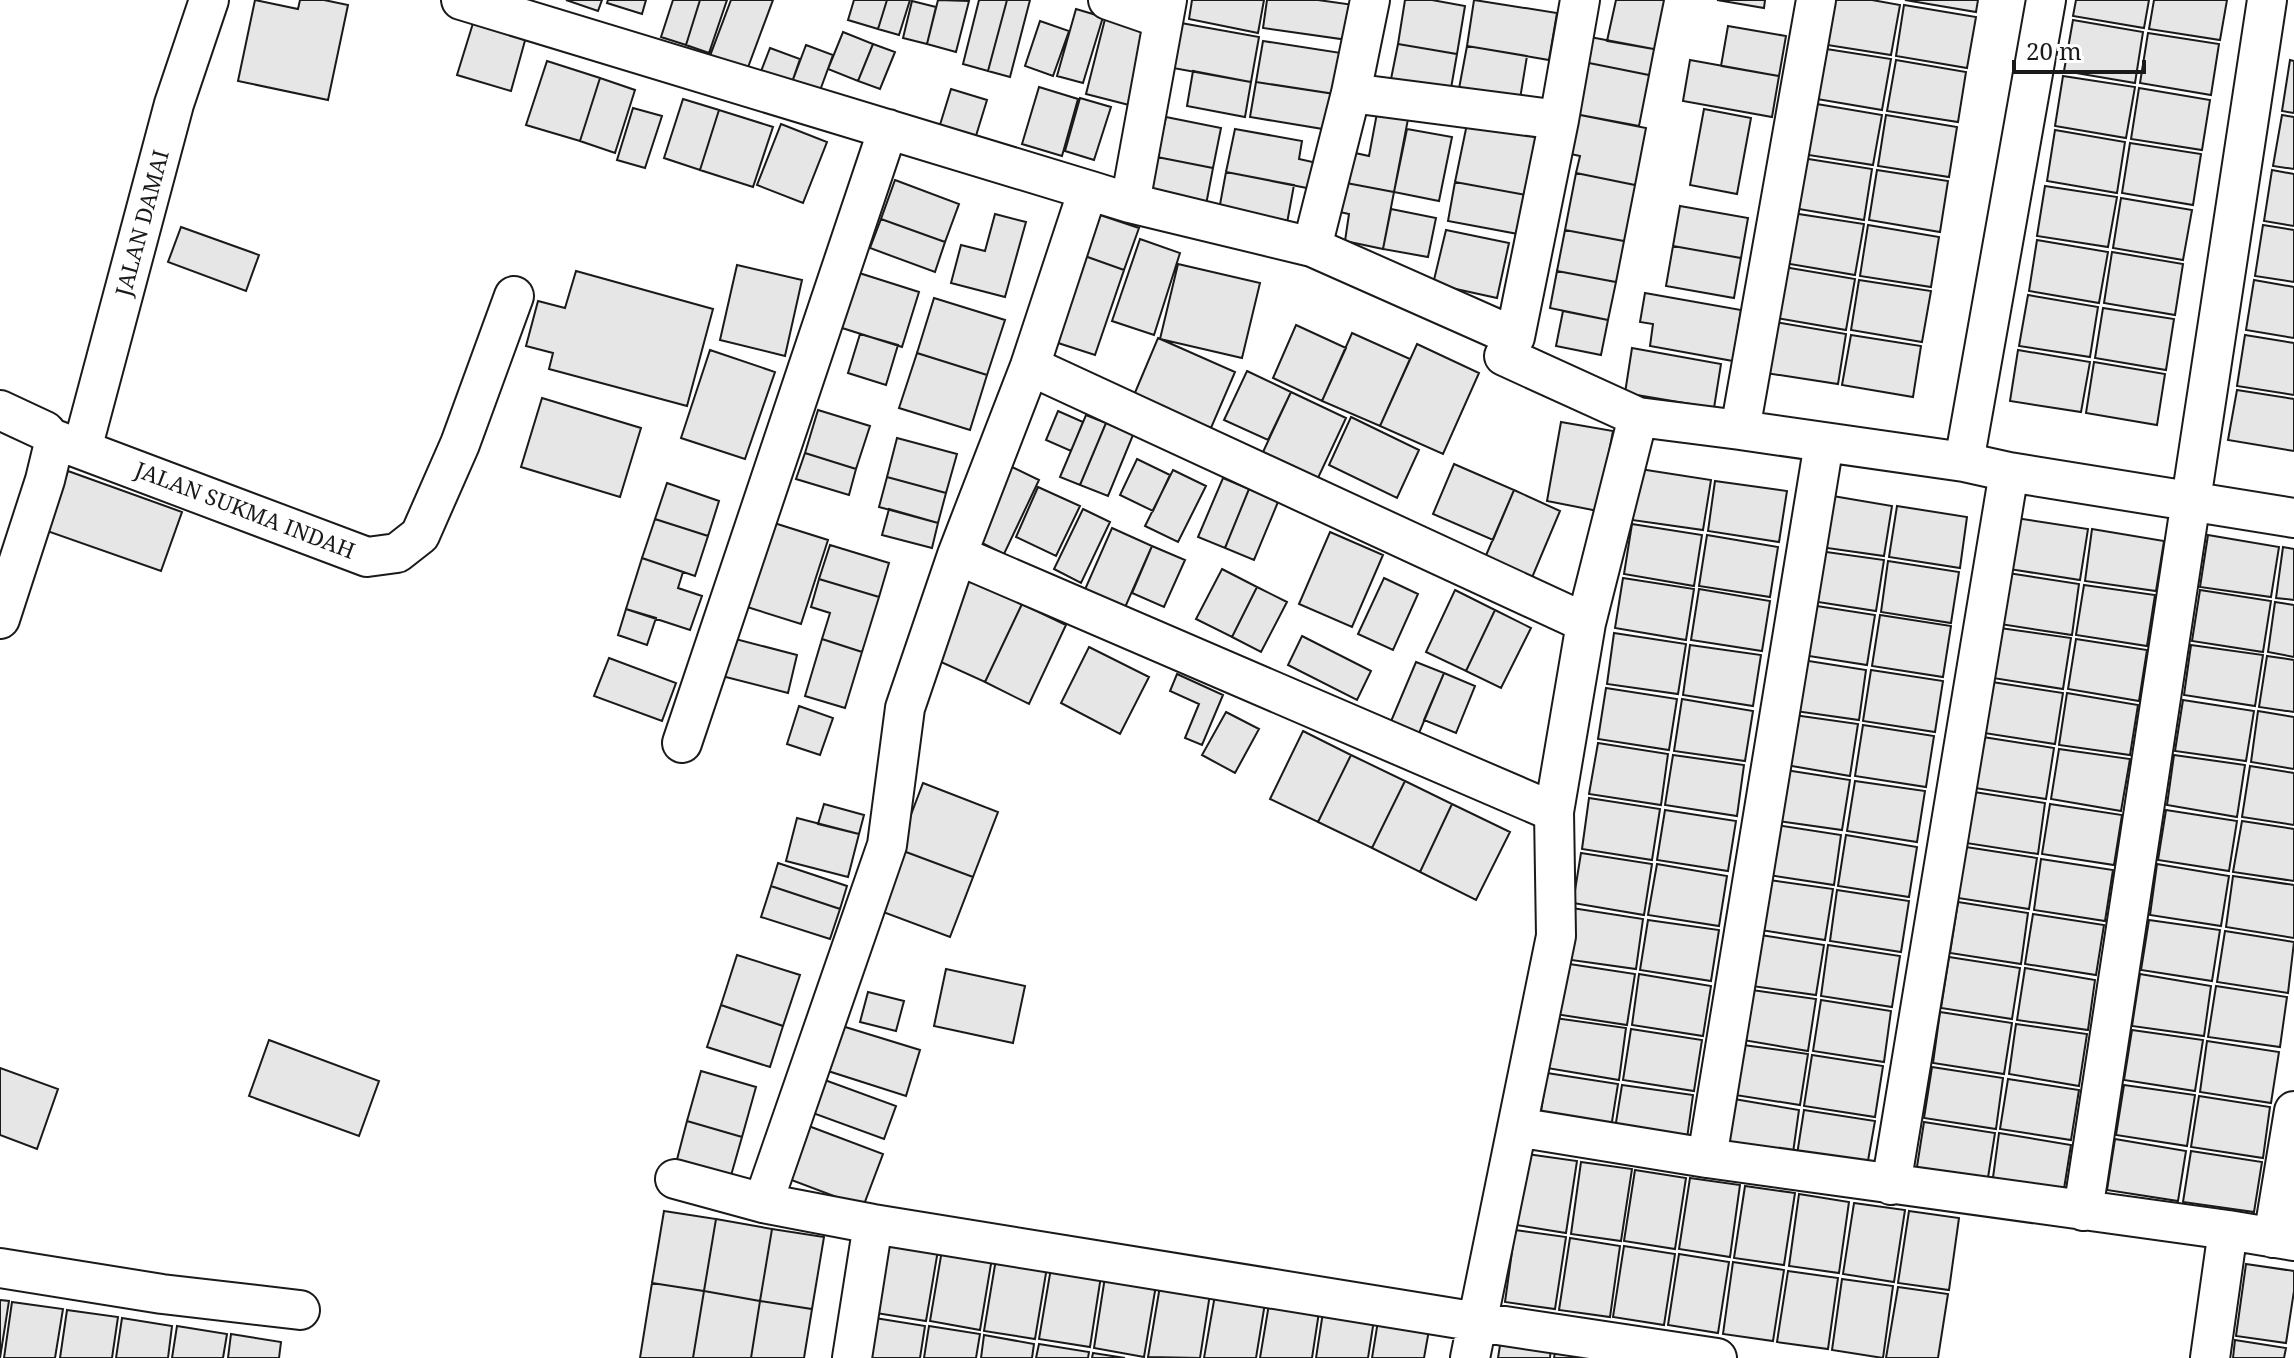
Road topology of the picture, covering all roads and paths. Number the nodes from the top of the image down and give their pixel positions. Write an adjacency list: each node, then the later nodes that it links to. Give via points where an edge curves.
1 (209, 0): 22 (street, JALAN DAMAI)
2 (461, 0): 12 (street)
3 (1108, 0): 9 (street)
4 (1370, 0): 10 (street)
5 (1580, 0): 11 (street)
6 (1816, 0): 21 (street)
7 (2046, 0): 24 (street)
8 (2267, 0): 26 (street)
9 (1165, 10): 14 (street)
10 (1351, 93): 11 (street); 15 (street)
11 (1559, 120): 15 (street, via 1515,337)
12 (888, 129): 13 (street); 31 (street)
13 (1088, 190): 14 (street); 18 (street)
14 (1130, 203): 15 (street)
15 (1312, 247)
16 (514, 296): 22 (street, JALAN SUKMA INDAH, via 420,535 397,553 367,557)
17 (1504, 356): 20 (street)
18 (1030, 366): 28 (street); 30 (street)
19 (0, 410): 22 (street, JALAN SUKMA INDAH)
20 (1638, 417): 21 (street); 30 (street)
21 (1740, 430): 23 (street)
22 (66, 443): 29 (street, JALAN DAMAI, via 53,447)
23 (1824, 443): 24 (street); 35 (street)
24 (1964, 462): 25 (street)
25 (2009, 472): 26 (street); 37 (street)
26 (2191, 503): 27 (street); 39 (street)
27 (2294, 518)
28 (957, 555): 32 (street); 38 (street, via 905,708 887,845)
29 (0, 619)
30 (1586, 623): 32 (street)
31 (682, 743)
32 (1554, 812): 34 (street, via 1556,936)
33 (2294, 1111): 42 (street)
34 (1517, 1127): 35 (street); 45 (street)
35 (1707, 1158): 37 (street)
36 (675, 1179): 38 (street)
37 (1891, 1185): 39 (street)
38 (763, 1203): 40 (street)
39 (2083, 1211): 41 (street)
40 (873, 1224): 45 (street); 46 (street)
41 (2228, 1230): 42 (street); 48 (street)
42 (2283, 1240)
43 (0, 1268): 44 (street)
44 (300, 1310)
45 (1474, 1340): 47 (street)
46 (852, 1358)
47 (1717, 1358)
48 (2210, 1358)

